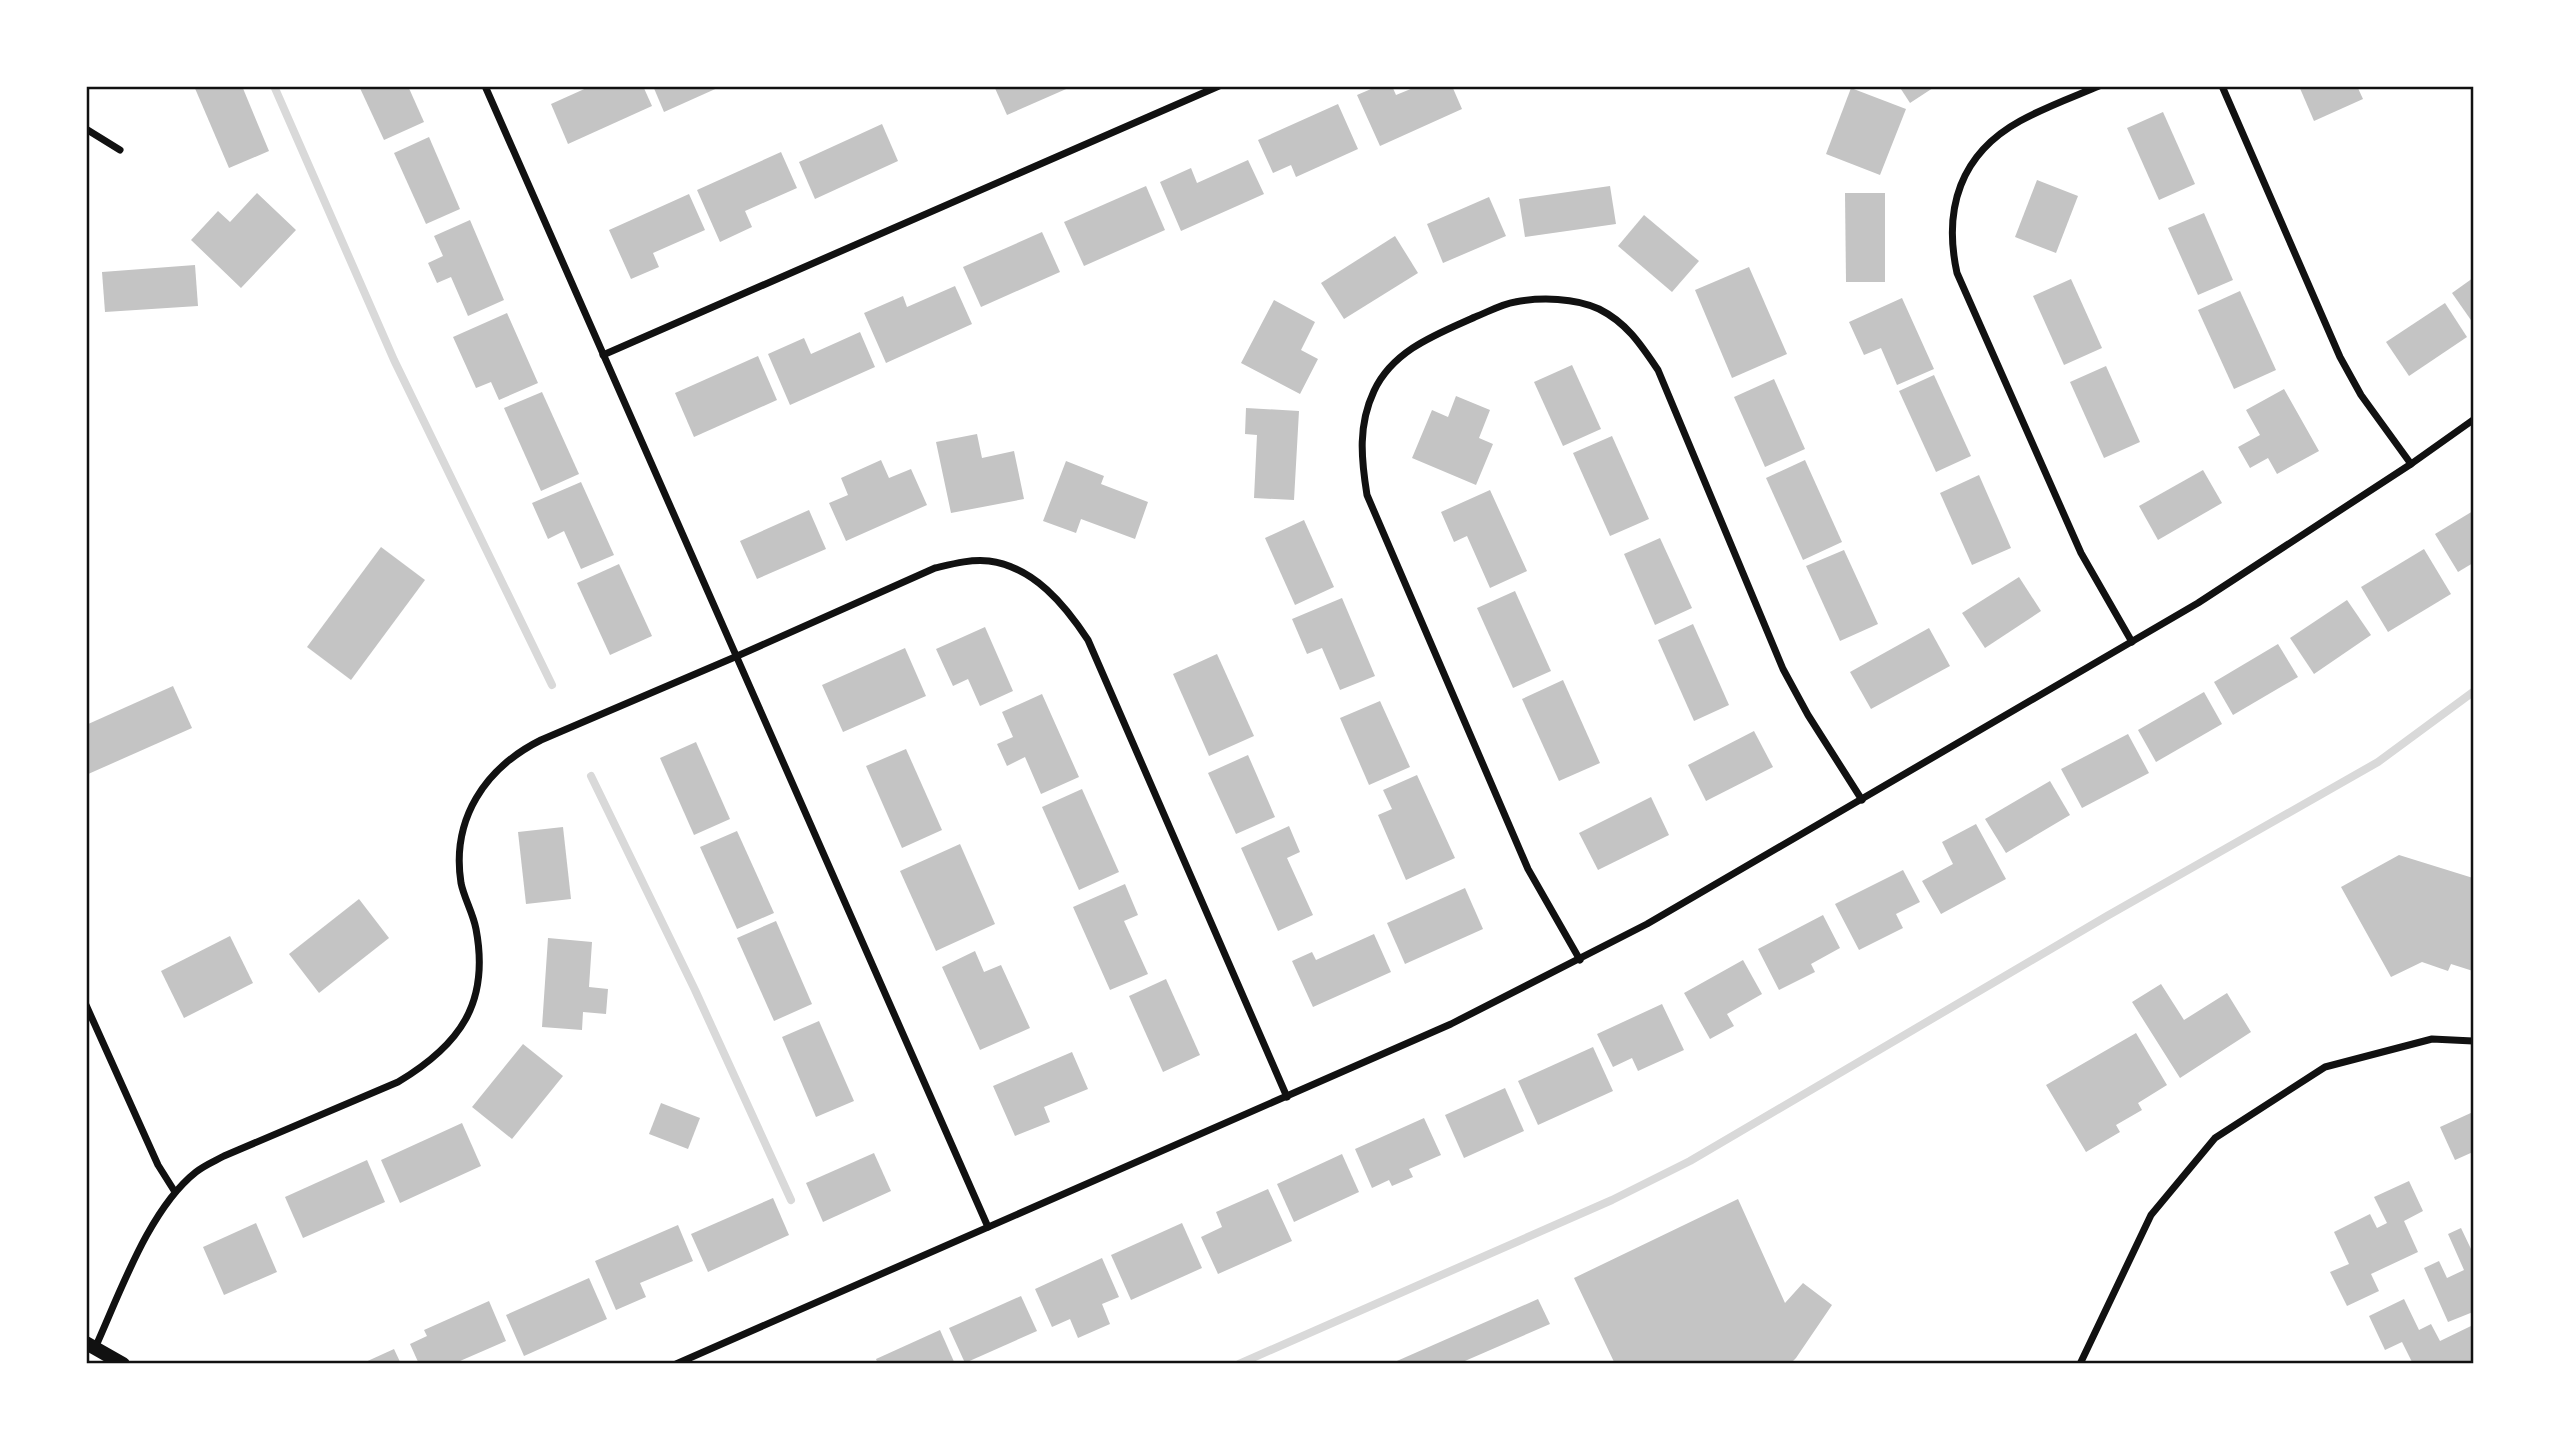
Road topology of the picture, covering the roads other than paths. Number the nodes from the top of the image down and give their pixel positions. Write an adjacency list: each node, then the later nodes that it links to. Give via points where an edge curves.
1 (485, 86): 7 (street)
2 (1219, 86): 7 (street)
3 (2099, 86): 10 (street, via 2020,121 1992,141 1972,163 1960,186 1951,247 1957,273 2081,553)
4 (2222, 86): 9 (street, via 2340,357 2361,395)
5 (86, 129): 6 (street)
6 (120, 150)
7 (603, 355): 11 (street)
8 (2473, 420): 9 (street)
9 (2411, 464): 10 (street)
10 (2132, 642): 12 (street)
11 (735, 657): 16 (street, via 935,568 962,562 989,561 1016,569 1046,588 1070,612 1088,640); 17 (street, via 513,755 474,800 463,828 459,856 462,886 481,956 478,985 462,1026 422,1067 398,1082 224,1156 197,1171); 18 (street)
12 (1862, 800): 13 (street); 13 (street, via 1783,669 1658,370 1621,322 1597,308 1540,298 1511,302 1424,339 1394,363 1375,388 1363,419 1360,457 1367,495 1528,869)
13 (1580, 960): 16 (street)
14 (86, 1004): 17 (street, via 158,1165)
15 (2473, 1041): 22 (street, via 2432,1039 2325,1068 2215,1138 2151,1215)
16 (1287, 1097): 18 (street)
17 (175, 1192): 19 (street, via 157,1217)
18 (988, 1227): 21 (street)
19 (90, 1345): 20 (main road)
20 (123, 1364)
21 (676, 1364)
22 (2080, 1364)

